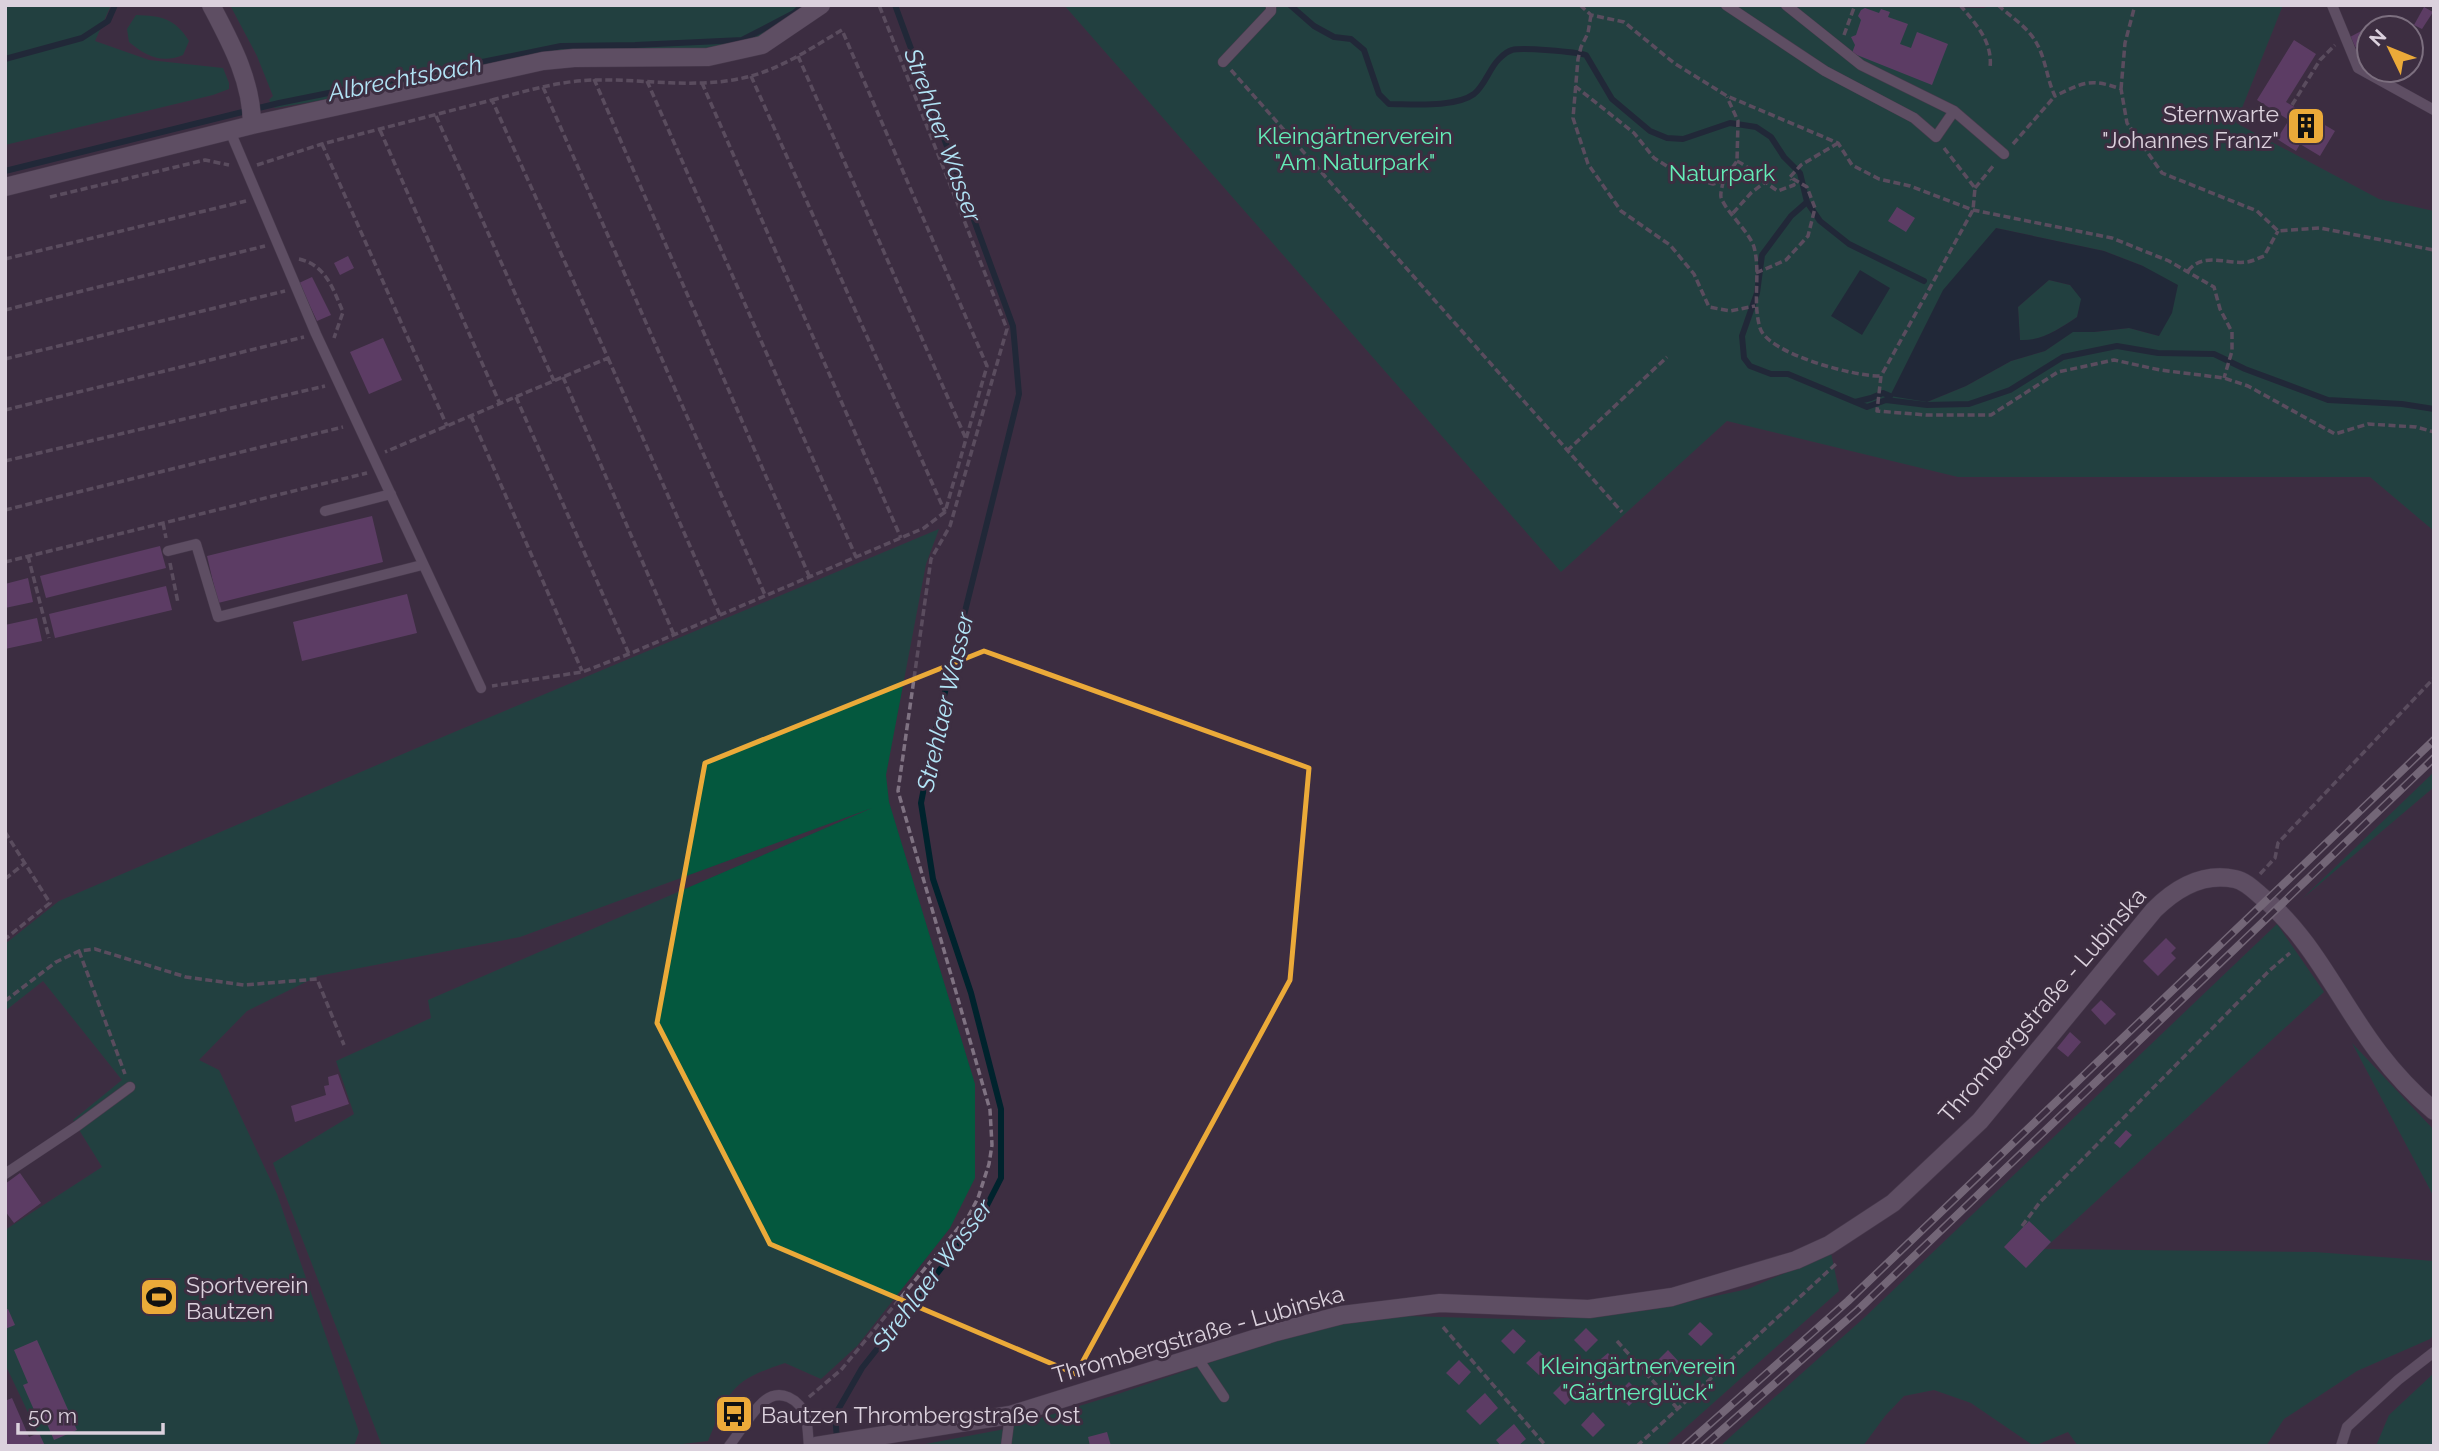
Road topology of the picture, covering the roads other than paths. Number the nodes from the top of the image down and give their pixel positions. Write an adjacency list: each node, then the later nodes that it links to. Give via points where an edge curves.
1 (211, 5): 10 (street, via 241,64)
2 (821, 5): 10 (street, via 762,45 708,57 544,61)
3 (1271, 5): 7 (lane, via 1271,11)
4 (1726, 5): 9 (lane, via 1825,71 1914,118 1936,137)
5 (1786, 5): 9 (lane, via 1861,65)
6 (2332, 5): 8 (lane, via 2358,68)
7 (1223, 62)
8 (2434, 110)
9 (1954, 111): 12 (lane)
10 (252, 119): 11 (street)
11 (230, 131): 13 (street); 14 (lane, via 316,334)
12 (2004, 154)
13 (5, 187)
14 (391, 494): 15 (lane); 17 (lane)
15 (325, 511)
16 (168, 551): 17 (lane, via 196,544 218,617)
17 (422, 565): 18 (lane)
18 (481, 688)
19 (130, 1087): 21 (lane)
20 (2434, 1111): 23 (street, Thrombergstraße - Lubinska, via 2379,1053 2304,941 2275,907 2235,878 2197,881 2164,900 1980,1121 1893,1203 1829,1245 1796,1260 1672,1297 1588,1309 1440,1303 1342,1315)
21 (5, 1174)
22 (2434, 1352): 29 (lane, via 2347,1427)
23 (1197, 1357): 24 (lane); 25 (street, Thrombergstraße - Lubinska)
24 (1224, 1397)
25 (1010, 1415): 26 (street, Thrombergstraße - Lubinska); 28 (lane)
26 (823, 1444): 27 (lane, via 789,1396 774,1396)
27 (729, 1446)
28 (1006, 1446)
29 (2341, 1446)

